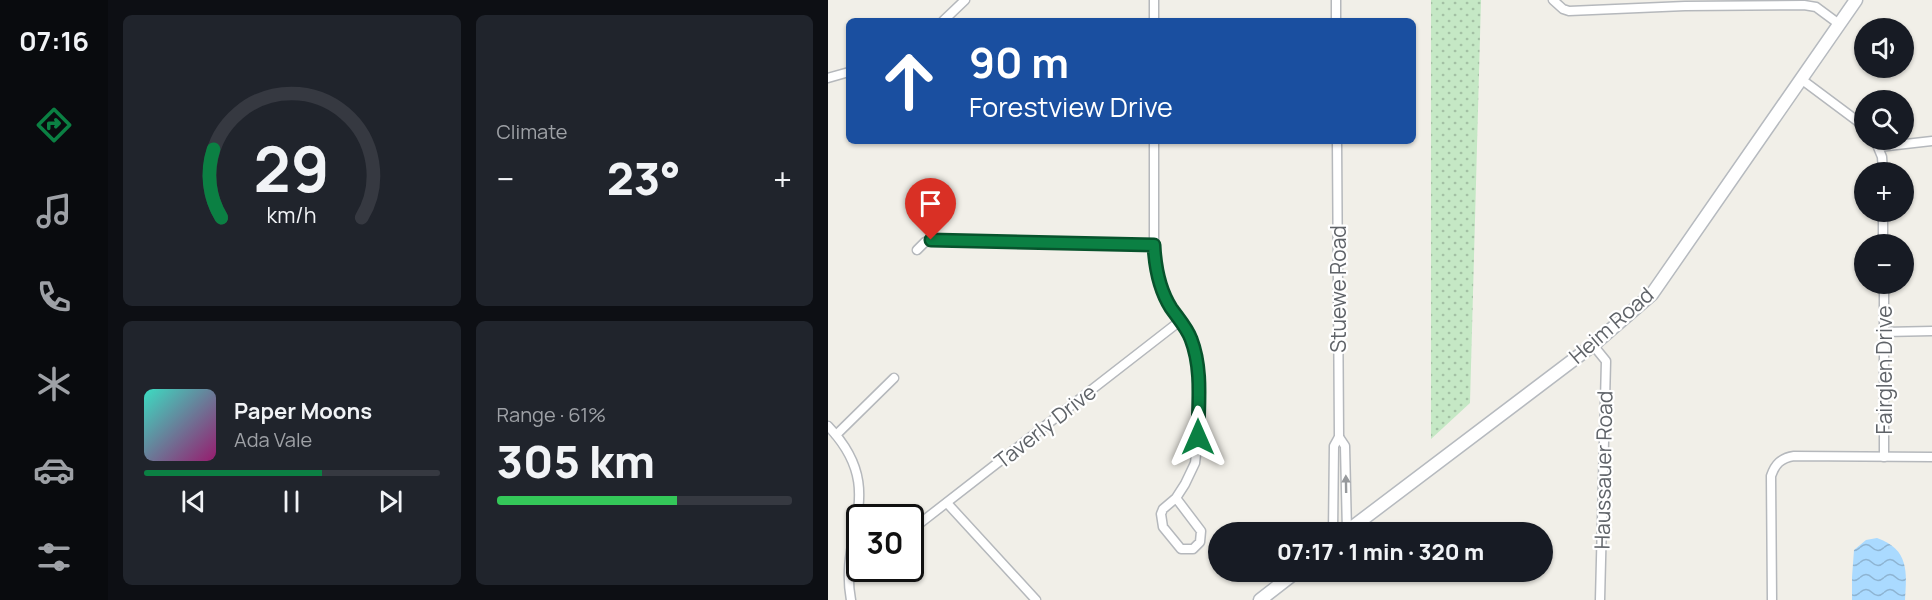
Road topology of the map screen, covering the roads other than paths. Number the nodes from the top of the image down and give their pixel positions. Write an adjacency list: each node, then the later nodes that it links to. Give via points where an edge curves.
1 (964, 0): 6 (street)
2 (1154, 0): 7 (street)
3 (1336, 0): 8 (street)
4 (1553, 0): 9 (street, via 1569,11 1804,5 1816,7)
5 (1856, 0): 9 (street, Heim Road)
6 (949, 18)
7 (1154, 18)
8 (1336, 18)
9 (1839, 24): 12 (street, Heim Road)
10 (846, 73): 11 (street)
11 (828, 78)
12 (1801, 79): 13 (street); 24 (street, Heim Road, via 1652,294)
13 (1854, 119)
14 (1932, 141): 15 (street)
15 (1914, 142)
16 (1154, 144): 18 (street)
17 (1337, 144): 28 (street, Stuewe Road)
18 (1154, 245): 19 (street, via 931,240); 21 (street, via 1163,292)
19 (917, 250)
20 (1884, 294): 23 (street, Fairglen Drive)
21 (1180, 321): 31 (street, via 1197,360 1198,437 1191,474); 32 (street, Taverly Drive)
22 (1932, 331): 23 (street)
23 (1884, 332): 29 (street, Fairglen Drive)
24 (1593, 345): 37 (street, Heim Road); 43 (street, Haussauer Road, via 1606,361)
25 (894, 378): 27 (street)
26 (828, 426): 27 (street)
27 (836, 435): 33 (street, via 851,459 859,486)
28 (1339, 437): 35 (street, Stuewe Road, via 1334,446); 36 (street, Stuewe Road, one-way to 28, via 1345,446)
29 (1884, 457): 30 (street); 44 (street, via 1794,456 1773,465)
30 (1932, 457)
31 (1176, 498): 31 (street, via 1163,509 1163,528 1181,549 1193,549 1200,542 1201,531)
32 (947, 503): 34 (street, Taverly Drive); 41 (street)
33 (859, 504)
34 (924, 520)
35 (1334, 522)
36 (1347, 522)
37 (1360, 522)
38 (850, 582): 40 (street)
39 (1283, 582): 42 (street)
40 (851, 600)
41 (1036, 600)
42 (1260, 600)
43 (1600, 600)
44 (1772, 600)

